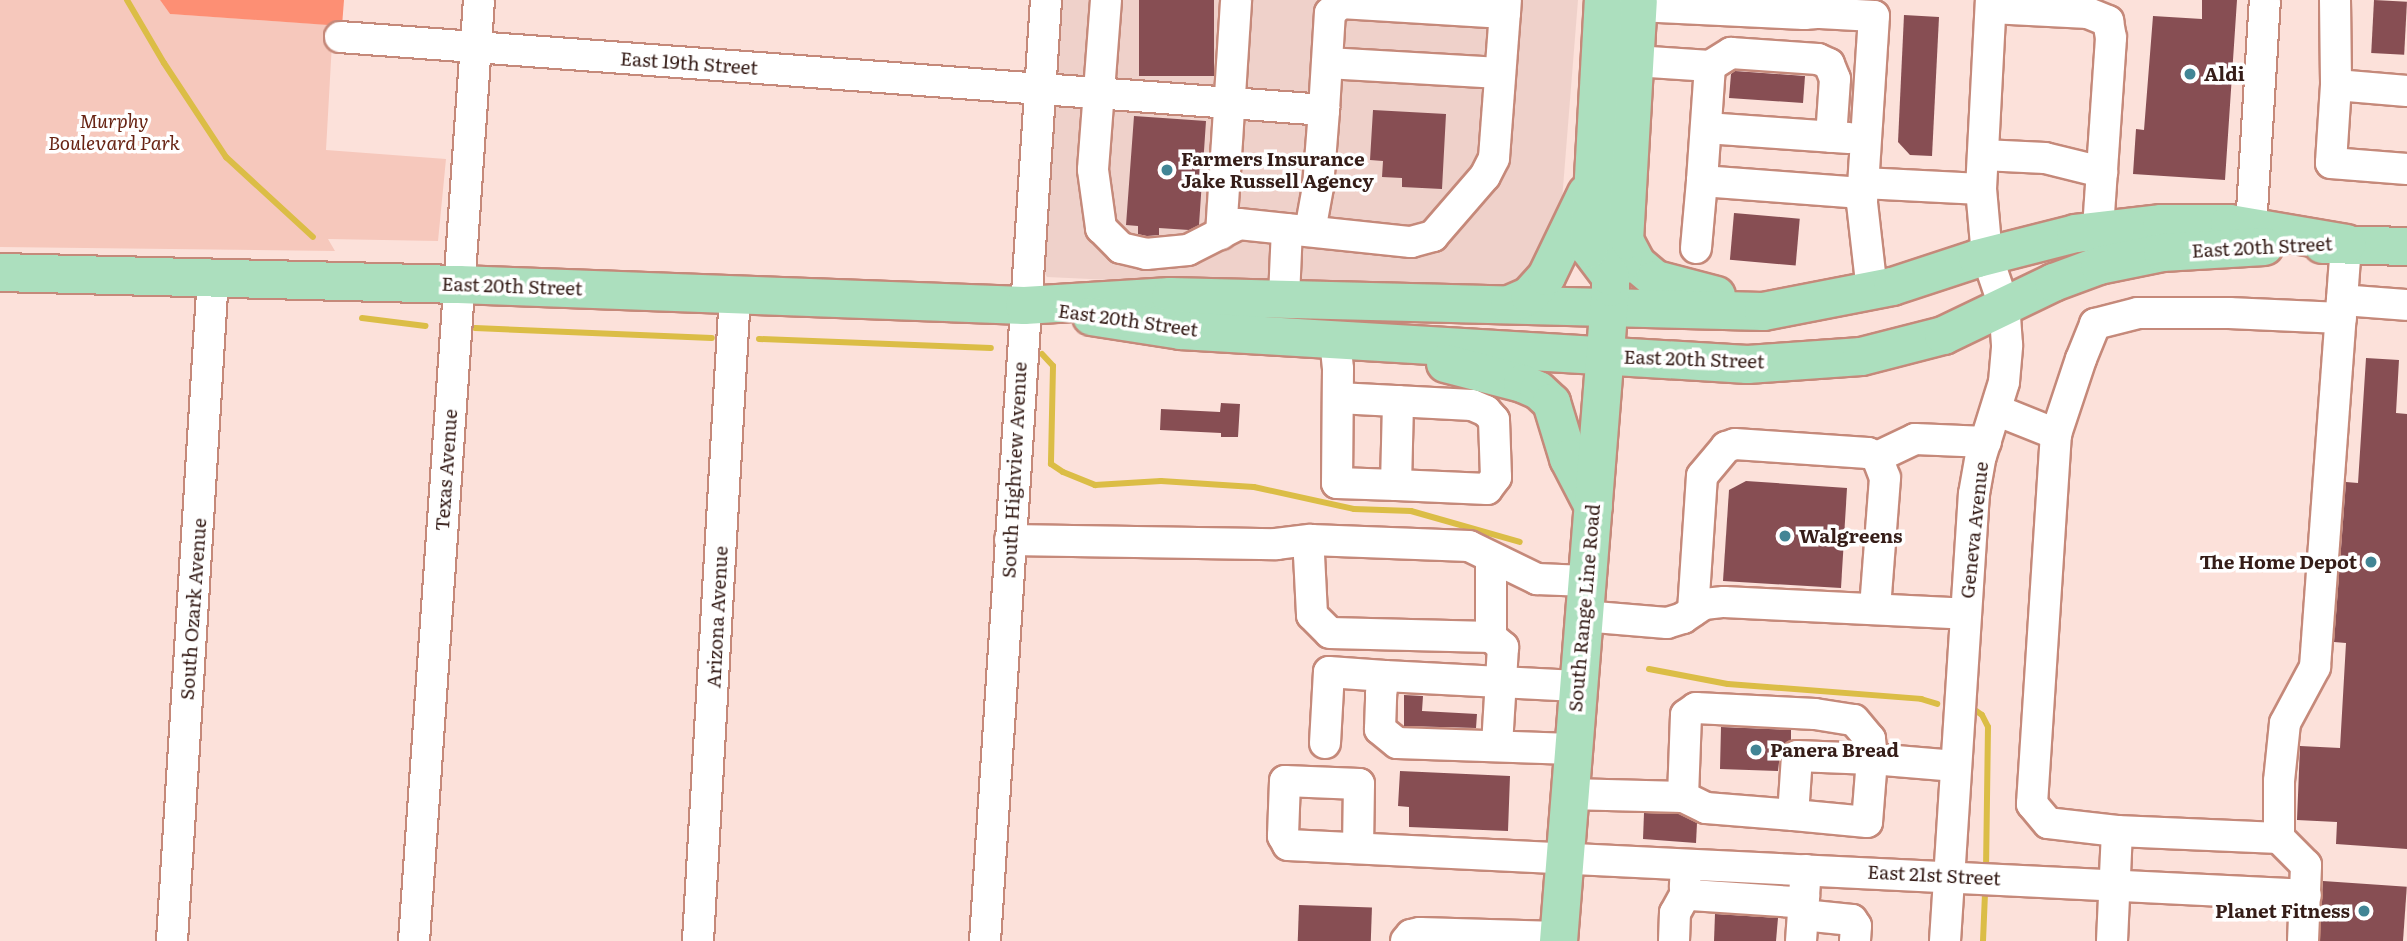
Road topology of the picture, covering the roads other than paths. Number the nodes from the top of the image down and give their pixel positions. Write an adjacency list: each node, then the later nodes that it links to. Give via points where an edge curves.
1 (479, 0): 15 (street, Texas Avenue)
2 (1045, 0): 21 (street, South Highview Avenue)
3 (1106, 0): 23 (street)
4 (1236, 0): 24 (street)
5 (1603, 0): 32 (main road)
6 (2264, 0): 36 (street)
7 (2335, 0): 20 (street)
8 (1638, 3): 9 (street); 16 (main road, South Range Line Road)
9 (1696, 4): 12 (street)
10 (1991, 4): 29 (street, Geneva Avenue); 31 (street, via 2088,13 2108,21 2111,38)
11 (1506, 7): 17 (street, via 1341,3 1330,13); 19 (street)
12 (1821, 7): 13 (street)
13 (1874, 8): 28 (street)
14 (340, 37): 15 (street, East 19th Street)
15 (475, 47): 21 (street, East 19th Street); 47 (street, Texas Avenue)
16 (1635, 61): 18 (street); 40 (main road, South Range Line Road)
17 (1327, 63): 19 (street); 25 (street)
18 (1710, 66): 26 (street); 27 (street, via 1731,52 1818,59 1829,64 1835,79)
19 (1500, 73): 37 (street, via 1494,158 1485,176 1433,236 1411,242)
20 (2336, 85): 22 (street); 30 (street, via 2330,163)
21 (1039, 89): 23 (street, East 19th Street); 53 (street, South Highview Avenue)
22 (2407, 91)
23 (1098, 93): 24 (street, East 19th Street); 39 (street, via 1093,170 1101,228 1121,248 1146,254 1188,250)
24 (1229, 103): 25 (street, East 19th Street); 39 (street)
25 (1324, 110): 37 (street, via 1318,187)
26 (1706, 128): 27 (street); 33 (street)
27 (1830, 137): 28 (street)
28 (1866, 139): 34 (street)
29 (1983, 155): 31 (street, via 2045,158); 35 (street, Geneva Avenue)
30 (2407, 169)
31 (2102, 172): 38 (street)
32 (1592, 180): 49 (main road, via 1589,248); 52 (main road, via 1546,276 1529,295)
33 (1702, 181): 34 (street); 43 (street)
34 (1863, 188): 35 (street); 48 (street, via 1863,236)
35 (1981, 189): 44 (street, Geneva Avenue)
36 (2251, 227): 38 (main road, East 20th Street, via 2161,223); 41 (main road, East 20th Street)
37 (1299, 230): 39 (street, via 1239,225); 51 (street)
38 (2098, 230): 44 (main road, East 20th Street)
39 (1221, 234)
40 (1624, 240): 49 (main road, South Range Line Road, via 1622,261); 57 (main road, via 1636,263 1655,279)
41 (2346, 243): 42 (main road, East 20th Street); 55 (main road, East 20th Street, via 2162,251 2099,265); 56 (street)
42 (2407, 246)
43 (1696, 248)
44 (1987, 256): 48 (main road, East 20th Street); 55 (street, Geneva Avenue)
45 (0, 272): 46 (main road, East 20th Street)
46 (214, 277): 47 (main road, East 20th Street); 98 (street, South Ozark Avenue)
47 (458, 284): 50 (main road, East 20th Street); 99 (street, Texas Avenue)
48 (1872, 290): 57 (main road, East 20th Street)
49 (1609, 291): 52 (main road, East 20th Street); 57 (main road, East 20th Street); 60 (main road, South Range Line Road)
50 (736, 293): 53 (main road, East 20th Street); 100 (street, Arizona Avenue)
51 (1284, 297): 52 (main road, East 20th Street); 53 (main road, East 20th Street, via 1170,296)
52 (1509, 304)
53 (1024, 305): 58 (main road, East 20th Street, via 1180,330); 69 (street, South Highview Avenue)
54 (2407, 305): 56 (street)
55 (2004, 306): 60 (main road, East 20th Street, via 1943,335 1861,356 1747,364); 63 (street, Geneva Avenue, via 2007,345)
56 (2342, 309): 64 (street, via 2138,313 2095,324); 89 (street, via 2315,667 2285,723)
57 (1763, 311)
58 (1335, 340): 59 (main road, East 20th Street); 61 (street)
59 (1414, 345): 60 (main road, East 20th Street); 68 (main road, via 1450,366 1522,383 1545,396 1551,402 1568,458)
60 (1605, 356): 68 (main road, South Range Line Road)
61 (1338, 398): 62 (street); 67 (street, via 1337,483)
62 (1398, 401): 67 (street); 67 (street, via 1472,405 1486,411 1494,420 1496,477 1487,489)
63 (1996, 410): 64 (street); 65 (street, Geneva Avenue)
64 (2056, 434): 88 (street, via 2032,804 2048,823)
65 (1986, 442): 66 (street, via 1915,439); 75 (street, Geneva Avenue, via 1974,494)
66 (1877, 457): 73 (street, via 1885,478); 74 (street, via 1735,444 1726,447 1702,476)
67 (1396, 485)
68 (1593, 506): 72 (main road, South Range Line Road)
69 (1010, 540): 70 (street); 101 (street, South Highview Avenue)
70 (1312, 544): 71 (street, via 1469,546); 76 (street, via 1312,615 1331,633)
71 (1491, 558): 72 (street); 76 (street)
72 (1585, 599): 74 (street, via 1667,623); 79 (main road, South Range Line Road)
73 (1875, 609): 74 (street, via 1724,602 1704,604); 75 (street)
74 (1693, 611)
75 (1966, 614): 84 (street, Geneva Avenue)
76 (1491, 637): 78 (street, via 1503,647)
77 (1385, 676): 78 (street); 80 (street, via 1329,672); 81 (street, via 1380,729 1397,743)
78 (1501, 684): 79 (street); 81 (street)
79 (1577, 686): 82 (main road, South Range Line Road)
80 (1325, 743)
81 (1497, 746): 82 (street)
82 (1572, 749): 85 (main road, South Range Line Road)
83 (1872, 759): 84 (street); 86 (street, via 1870,739 1854,720 1696,708 1686,715); 87 (street, via 1797,756); 87 (street, via 1867,822)
84 (1956, 765): 92 (street, Geneva Avenue)
85 (1569, 794): 86 (street); 91 (main road, South Range Line Road)
86 (1683, 797): 87 (street, via 1706,808)
87 (1793, 815)
88 (2117, 831): 89 (street); 94 (street)
89 (2279, 838): 95 (street, via 2306,865)
90 (1358, 848): 91 (street, East 21st Street)
91 (1563, 860): 93 (street, East 21st Street); 97 (main road, South Range Line Road)
92 (1949, 875): 94 (street, East 21st Street); 96 (street, East 21st Street); 105 (street, Geneva Avenue)
93 (1687, 878): 96 (street, East 21st Street); 103 (street, via 1675,913)
94 (2114, 884): 95 (street, East 21st Street); 106 (street)
95 (2305, 895): 107 (street)
96 (1804, 905): 104 (street, via 1852,920)
97 (1558, 939): 102 (street, via 1420,933)
98 (172, 941)
99 (414, 941)
100 (698, 941)
101 (985, 941)
102 (1406, 941)
103 (1674, 941)
104 (1855, 941)
105 (1945, 941)
106 (2112, 941)
107 (2303, 941)

